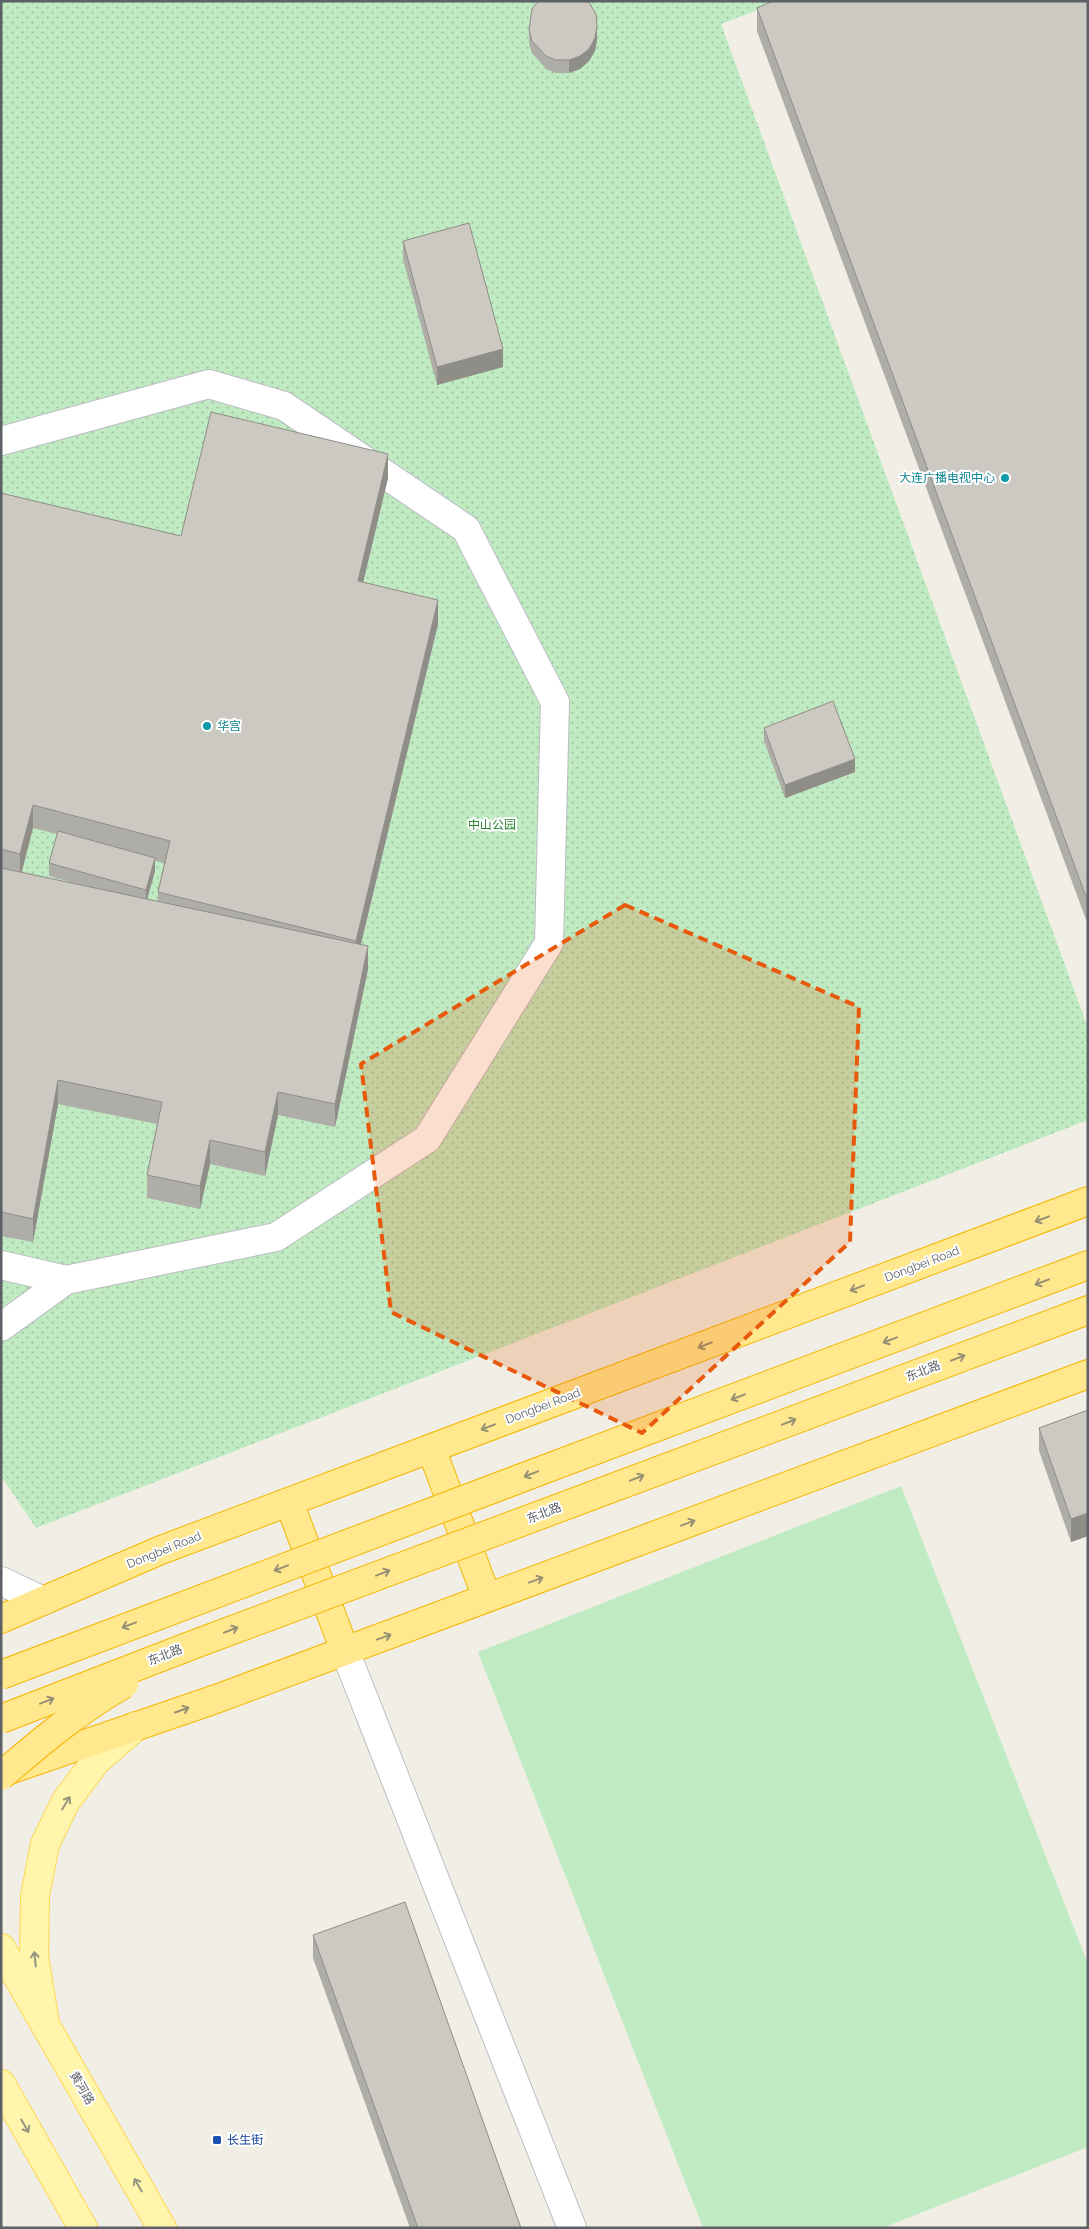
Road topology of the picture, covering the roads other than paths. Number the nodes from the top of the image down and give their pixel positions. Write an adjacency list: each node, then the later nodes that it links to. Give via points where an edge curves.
1 (1, 441): 5 (street, via 209,384 284,406 466,529 555,702 549,943 427,1139 276,1237)
2 (1088, 1201): 9 (highway, Dongbei Road, one-way to 9)
3 (1, 1265): 5 (street)
4 (1088, 1265): 17 (highway, one-way to 17, bridge)
5 (66, 1280): 7 (street)
6 (1088, 1310): 15 (highway, 东北路, one-way to 6, bridge)
7 (1, 1327)
8 (1088, 1374): 12 (highway, one-way to 8)
9 (431, 1448): 10 (highway, Dongbei Road); 12 (highway)
10 (289, 1502): 13 (highway, Dongbei Road, via 161,1550); 16 (highway)
11 (1, 1581): 13 (street)
12 (487, 1598): 16 (highway, one-way to 12)
13 (43, 1601): 14 (highway, Dongbei Road)
14 (1, 1619)
15 (195, 1644): 18 (highway, 东北路, one-way to 15, bridge); 21 (highway, bridge, via 106,1694)
16 (345, 1651): 19 (highway, one-way to 16); 27 (street)
17 (1, 1674)
18 (1, 1719)
19 (136, 1726): 20 (highway); 23 (main road, one-way to 19, via 34,1956 35,1896 45,1844 66,1801 96,1761)
20 (1, 1772)
21 (1, 1776)
22 (1, 1948): 23 (main road, 黄河路)
23 (45, 2024): 26 (main road, 黄河路, one-way to 23)
24 (2, 2085): 25 (main road, one-way to 25)
25 (83, 2228)
26 (162, 2228)
27 (572, 2228)

